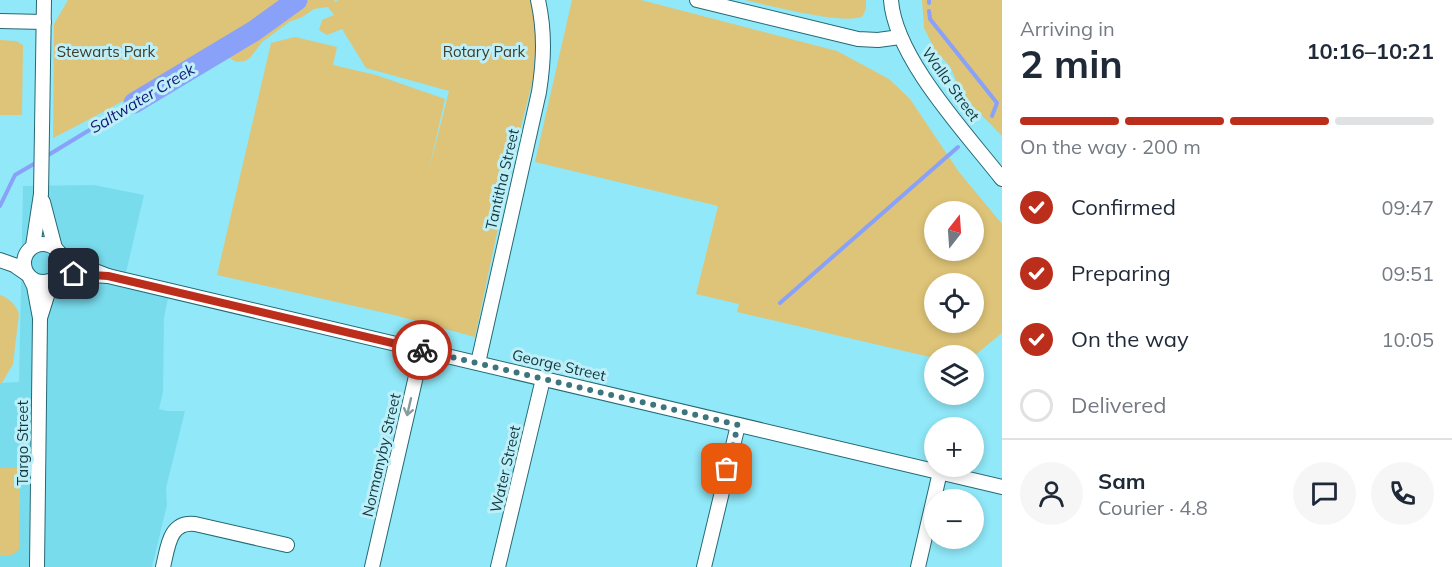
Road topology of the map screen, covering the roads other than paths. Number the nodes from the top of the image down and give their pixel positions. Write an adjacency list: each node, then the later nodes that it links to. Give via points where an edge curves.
1 (44, 0): 7 (street)
2 (538, 0): 8 (street, Tantitha Street)
3 (551, 0): 8 (street)
4 (697, 0): 9 (street, via 858,39)
5 (891, 0): 9 (street, Walla Street)
6 (0, 21): 7 (street)
7 (44, 22): 11 (street)
8 (543, 23): 20 (street, Tantitha Street, via 539,92)
9 (900, 37): 10 (street, Walla Street, via 932,89)
10 (1002, 179)
11 (41, 191): 12 (street); 13 (street)
12 (31, 248): 13 (street, via 44,244); 14 (street); 15 (street, via 24,259)
13 (57, 251): 16 (street, George Street); 17 (street, via 62,265)
14 (0, 258): 15 (street)
15 (29, 276): 17 (street, via 41,282); 18 (street, Targo Street)
16 (108, 276): 17 (street, George Street, via 74,274); 19 (street, George Street)
17 (54, 278): 18 (street, Targo Street)
18 (40, 318): 28 (street, Targo Street)
19 (422, 350): 20 (street, George Street); 30 (street, Normanyby Street, one-way to 30)
20 (478, 363): 21 (street, George Street)
21 (543, 379): 22 (street, George Street); 31 (street, Water Street)
22 (738, 425): 23 (street, George Street); 32 (street)
23 (924, 468)
24 (939, 477): 33 (street)
25 (961, 477): 26 (street, George Street)
26 (1002, 487)
27 (286, 545): 29 (street, via 184,524 172,534)
28 (38, 567)
29 (164, 567)
30 (372, 567)
31 (498, 567)
32 (704, 567)
33 (918, 567)

